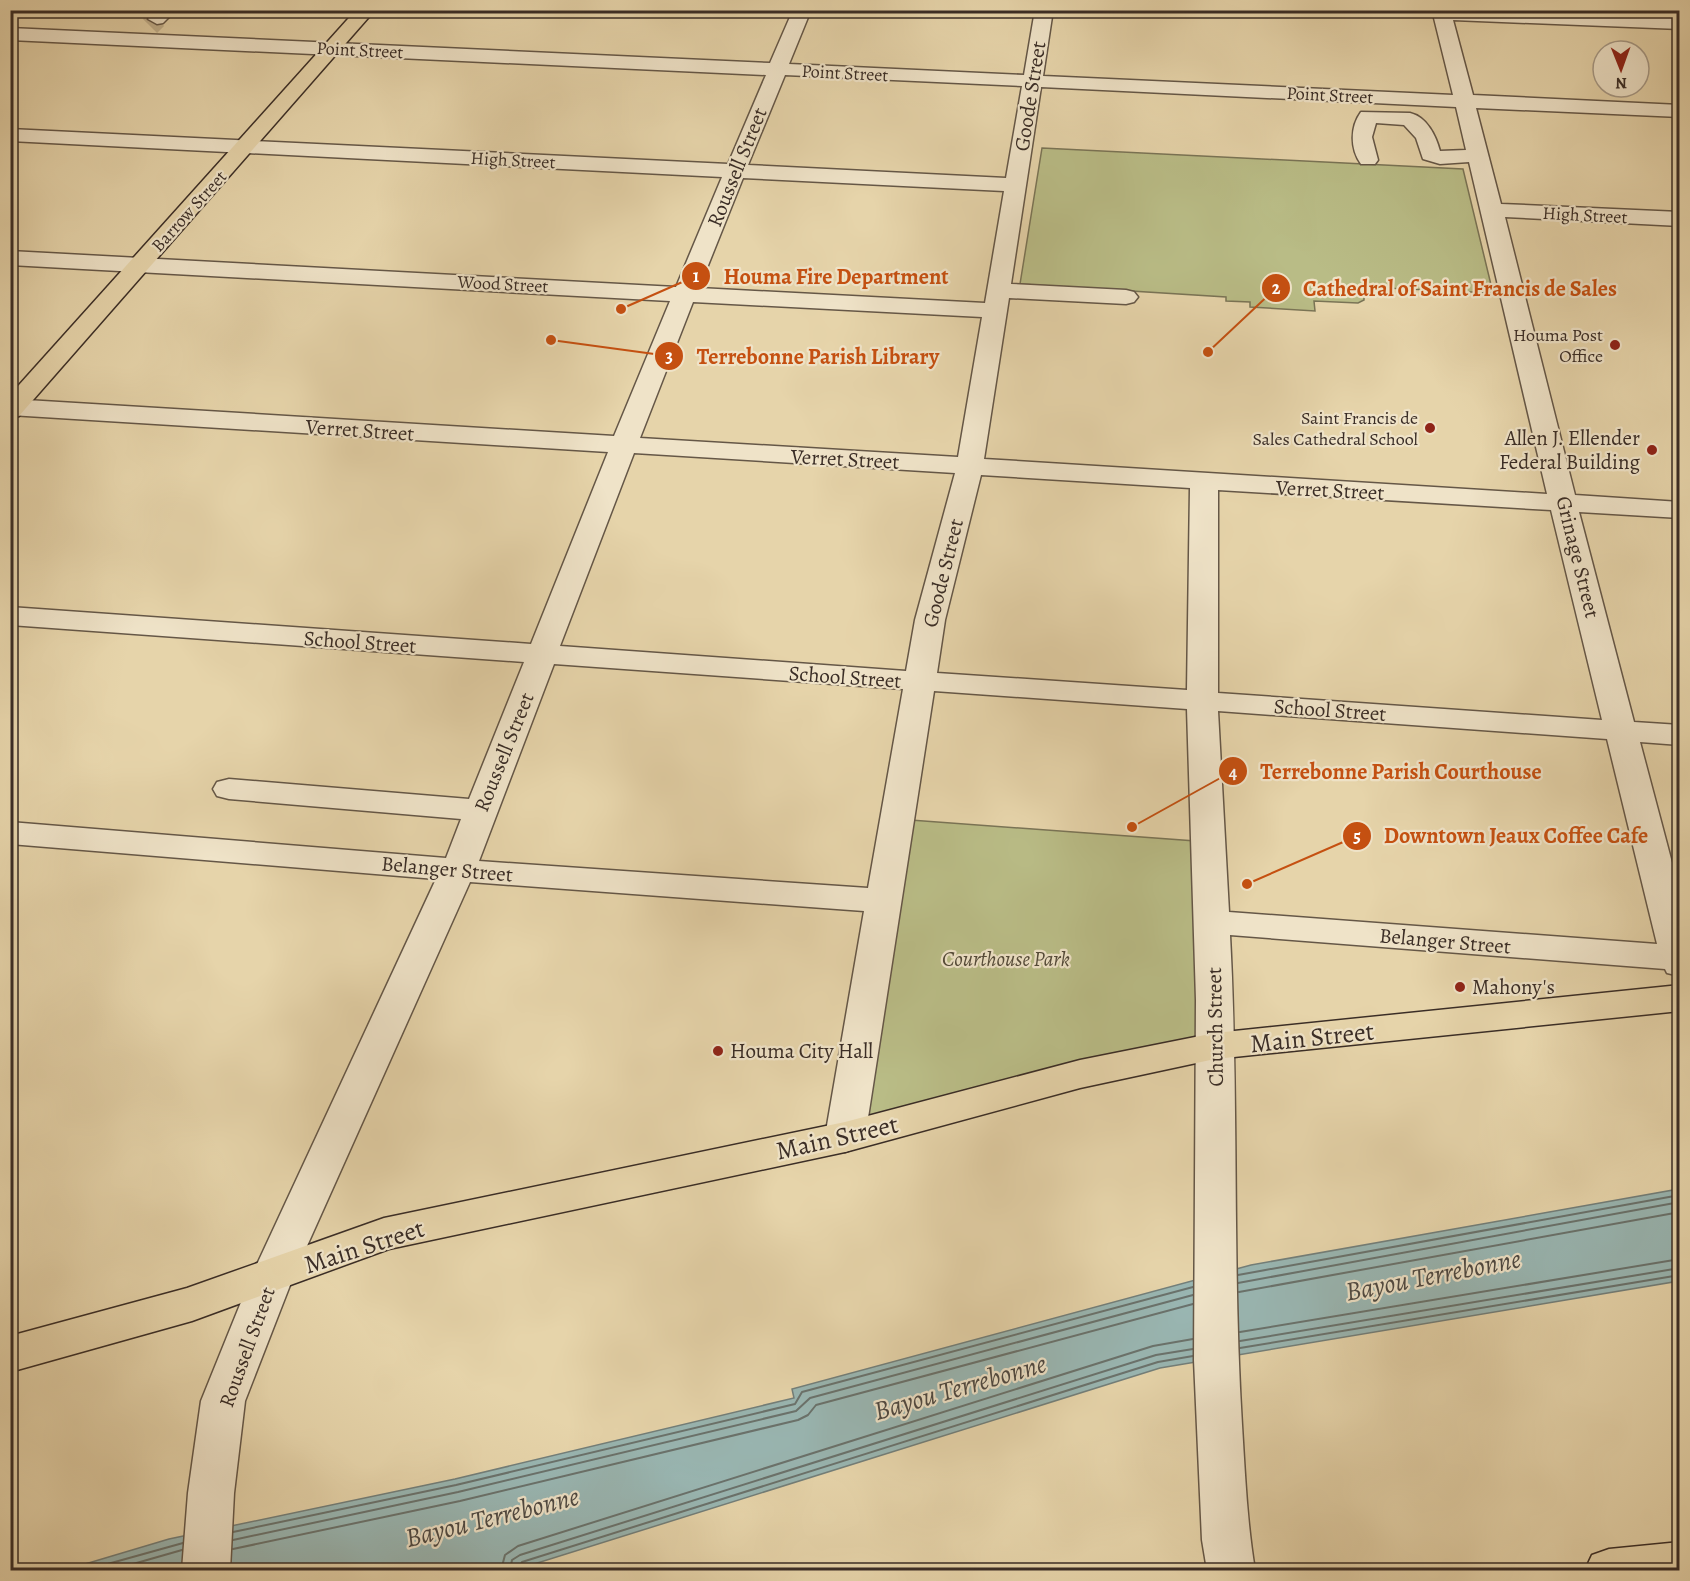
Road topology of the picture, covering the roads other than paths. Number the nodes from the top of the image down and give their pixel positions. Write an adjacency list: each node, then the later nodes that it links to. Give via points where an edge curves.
1 (366, 10): 10 (main road, Barrow Street)
2 (802, 10): 11 (street, Roussell Street)
3 (1044, 10): 12 (street, Goode Street)
4 (1441, 12): 7 (street); 13 (street, Grinage Street)
5 (158, 19): 9 (street)
6 (10, 20): 8 (street, via 44,19)
7 (1675, 23)
8 (17, 35): 9 (street, Point Street)
9 (135, 40): 10 (street, Point Street)
10 (331, 49): 11 (street, Point Street); 16 (main road, Barrow Street)
11 (777, 70): 12 (street, Point Street); 19 (street, Roussell Street)
12 (1032, 81): 13 (street, Point Street); 20 (street, Goode Street)
13 (1462, 102): 14 (street, Point Street); 17 (street, Grinage Street)
14 (1680, 111)
15 (10, 135): 16 (street, High Street)
16 (246, 147): 19 (street, High Street, via 405,158); 24 (main road, Barrow Street)
17 (1477, 155): 18 (street, via 1430,155 1426,137 1410,119 1368,116 1362,137); 21 (street, Grinage Street)
18 (1368, 160)
19 (735, 171): 20 (street, High Street); 25 (street, Roussell Street)
20 (1015, 185): 27 (street, Goode Street)
21 (1490, 210): 22 (street, High Street); 32 (street, Grinage Street, via 1532,363)
22 (1680, 219)
23 (10, 258): 24 (street, Wood Street)
24 (140, 265): 25 (street, Wood Street, via 324,271); 28 (main road, Barrow Street)
25 (686, 294): 27 (street, Wood Street); 29 (street, Roussell Street)
26 (1126, 297): 27 (street, Wood Street)
27 (997, 301): 30 (street, Goode Street)
28 (12, 408): 29 (street, Verret Street)
29 (624, 447): 30 (street, Verret Street); 35 (street, Roussell Street)
30 (970, 466): 31 (street, Verret Street); 36 (street, Goode Street, via 930,620)
31 (1204, 482): 32 (street, Verret Street); 37 (street, Church Street)
32 (1563, 503): 33 (street, Verret Street); 38 (street, Grinage Street)
33 (1680, 510)
34 (10, 616): 35 (street, School Street)
35 (542, 656): 36 (street, School Street); 41 (street, Roussell Street)
36 (920, 682): 37 (street, School Street); 44 (street, Goode Street)
37 (1202, 701): 38 (street, School Street); 45 (street, Church Street)
38 (1623, 731): 39 (street, School Street); 46 (street, Grinage Street)
39 (1680, 735)
40 (230, 789): 41 (street)
41 (481, 810): 43 (street, Roussell Street)
42 (10, 832): 43 (street, Belanger Street)
43 (458, 870): 44 (street, Belanger Street); 49 (street, Roussell Street)
44 (884, 901): 48 (street, Goode Street)
45 (1212, 922): 46 (street, Belanger Street); 47 (street, Church Street)
46 (1679, 985): 47 (main road, Main Street)
47 (1215, 1046): 48 (main road, Main Street, via 1080,1074); 53 (street, Church Street, via 1216,1360)
48 (844, 1137): 49 (main road, Main Street, via 384,1234)
49 (273, 1275): 50 (main road, Main Street, via 192,1304); 52 (street, Roussell Street, via 223,1401)
50 (10, 1354)
51 (1680, 1563): 54 (main road)
52 (206, 1570)
53 (1231, 1570)
54 (1609, 1570)

